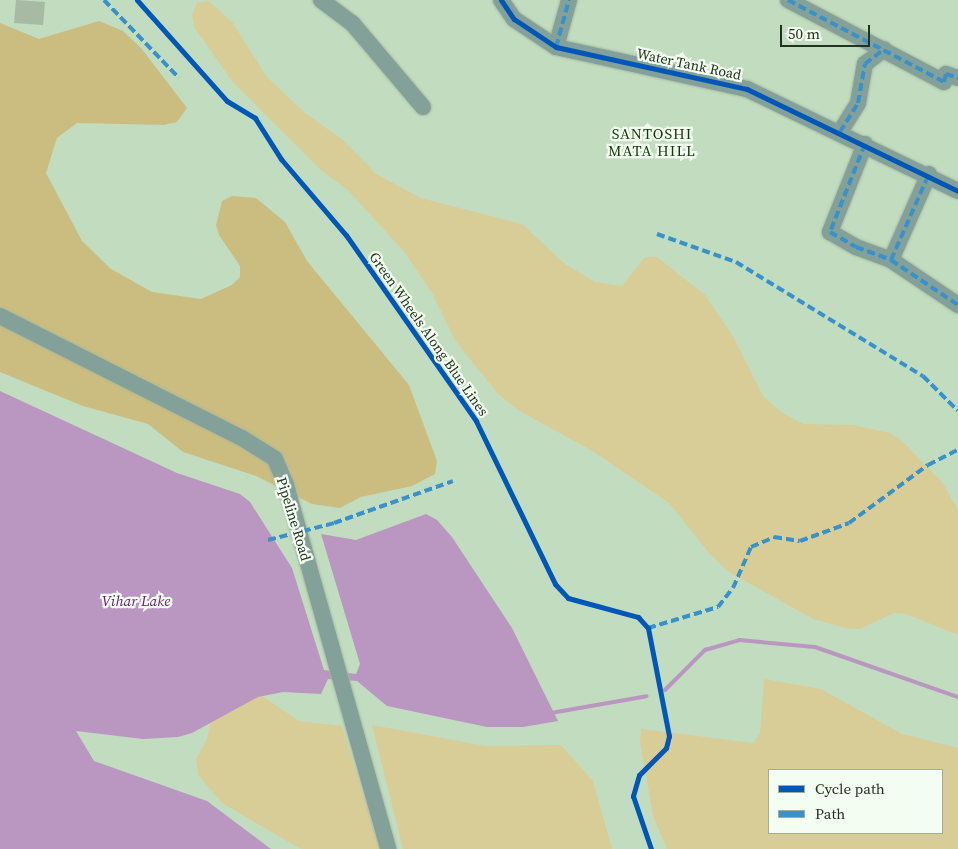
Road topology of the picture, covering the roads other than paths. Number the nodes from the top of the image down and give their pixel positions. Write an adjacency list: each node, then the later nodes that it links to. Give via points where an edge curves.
1 (321, 0): 8 (street, via 352,23)
2 (500, 0): 5 (street, Water Tank Road, via 514,19)
3 (569, 0): 5 (street)
4 (790, 0): 6 (street)
5 (556, 47): 9 (street, Water Tank Road, via 747,89)
6 (884, 49): 7 (street, via 944,82 946,74); 9 (street, via 865,64 858,103)
7 (958, 78)
8 (423, 107)
9 (840, 132): 10 (street, Water Tank Road)
10 (865, 144): 11 (street, Water Tank Road); 13 (street, via 830,232 856,247)
11 (929, 174): 12 (street, Water Tank Road); 13 (street)
12 (958, 191)
13 (892, 260): 14 (street)
14 (958, 305)
15 (0, 316): 16 (street, Pipeline Road, via 242,438 275,459 286,486)
16 (388, 849)

